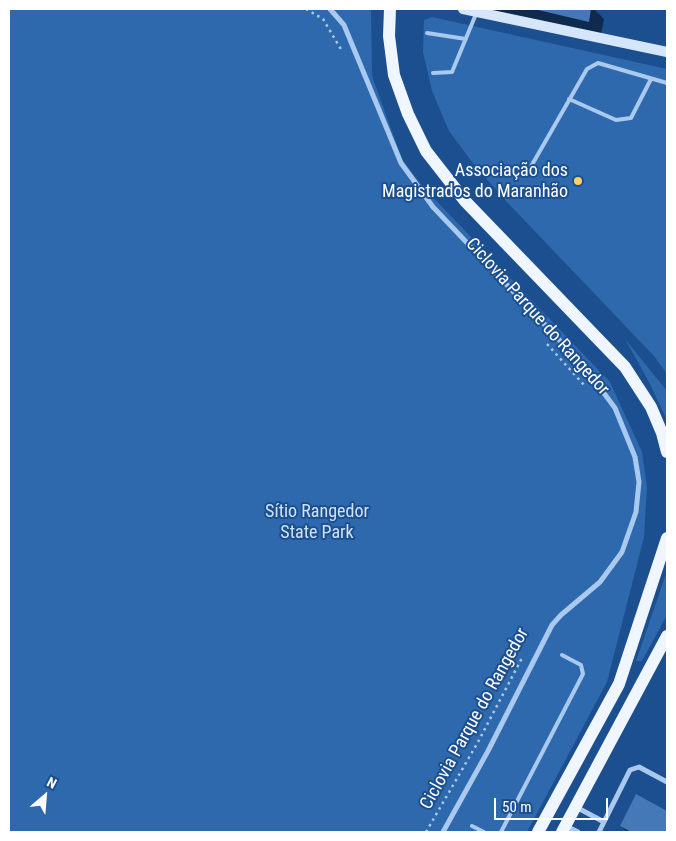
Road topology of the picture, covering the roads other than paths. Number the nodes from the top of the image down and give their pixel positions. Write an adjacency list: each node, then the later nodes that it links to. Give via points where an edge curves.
1 (330, 9): 22 (street, via 344,25 401,163 434,207 583,365 610,400 635,457 639,482 636,512 622,552 600,582 552,625)
2 (390, 9): 13 (main road, via 389,36 394,75 426,151 465,201 630,374 658,421)
3 (463, 9): 4 (main road)
4 (477, 12): 6 (lane); 7 (main road)
5 (427, 33): 6 (lane)
6 (466, 39): 8 (lane, via 452,72)
7 (667, 52)
8 (433, 73)
9 (651, 79): 10 (lane); 11 (lane, via 598,63 587,69); 11 (lane, via 631,118 616,120)
10 (667, 83)
11 (569, 99): 12 (lane)
12 (529, 170)
13 (667, 452)
14 (666, 544): 25 (main road, via 619,684)
15 (667, 636): 18 (main road)
16 (562, 655): 24 (lane, via 581,665 583,674)
17 (667, 782): 19 (street, via 639,767 630,770)
18 (576, 807): 19 (street); 21 (main road)
19 (604, 822): 27 (street)
20 (472, 826): 23 (lane)
21 (564, 829): 26 (street)
22 (443, 832)
23 (484, 832)
24 (500, 832)
25 (538, 832)
26 (578, 832)
27 (599, 832)

